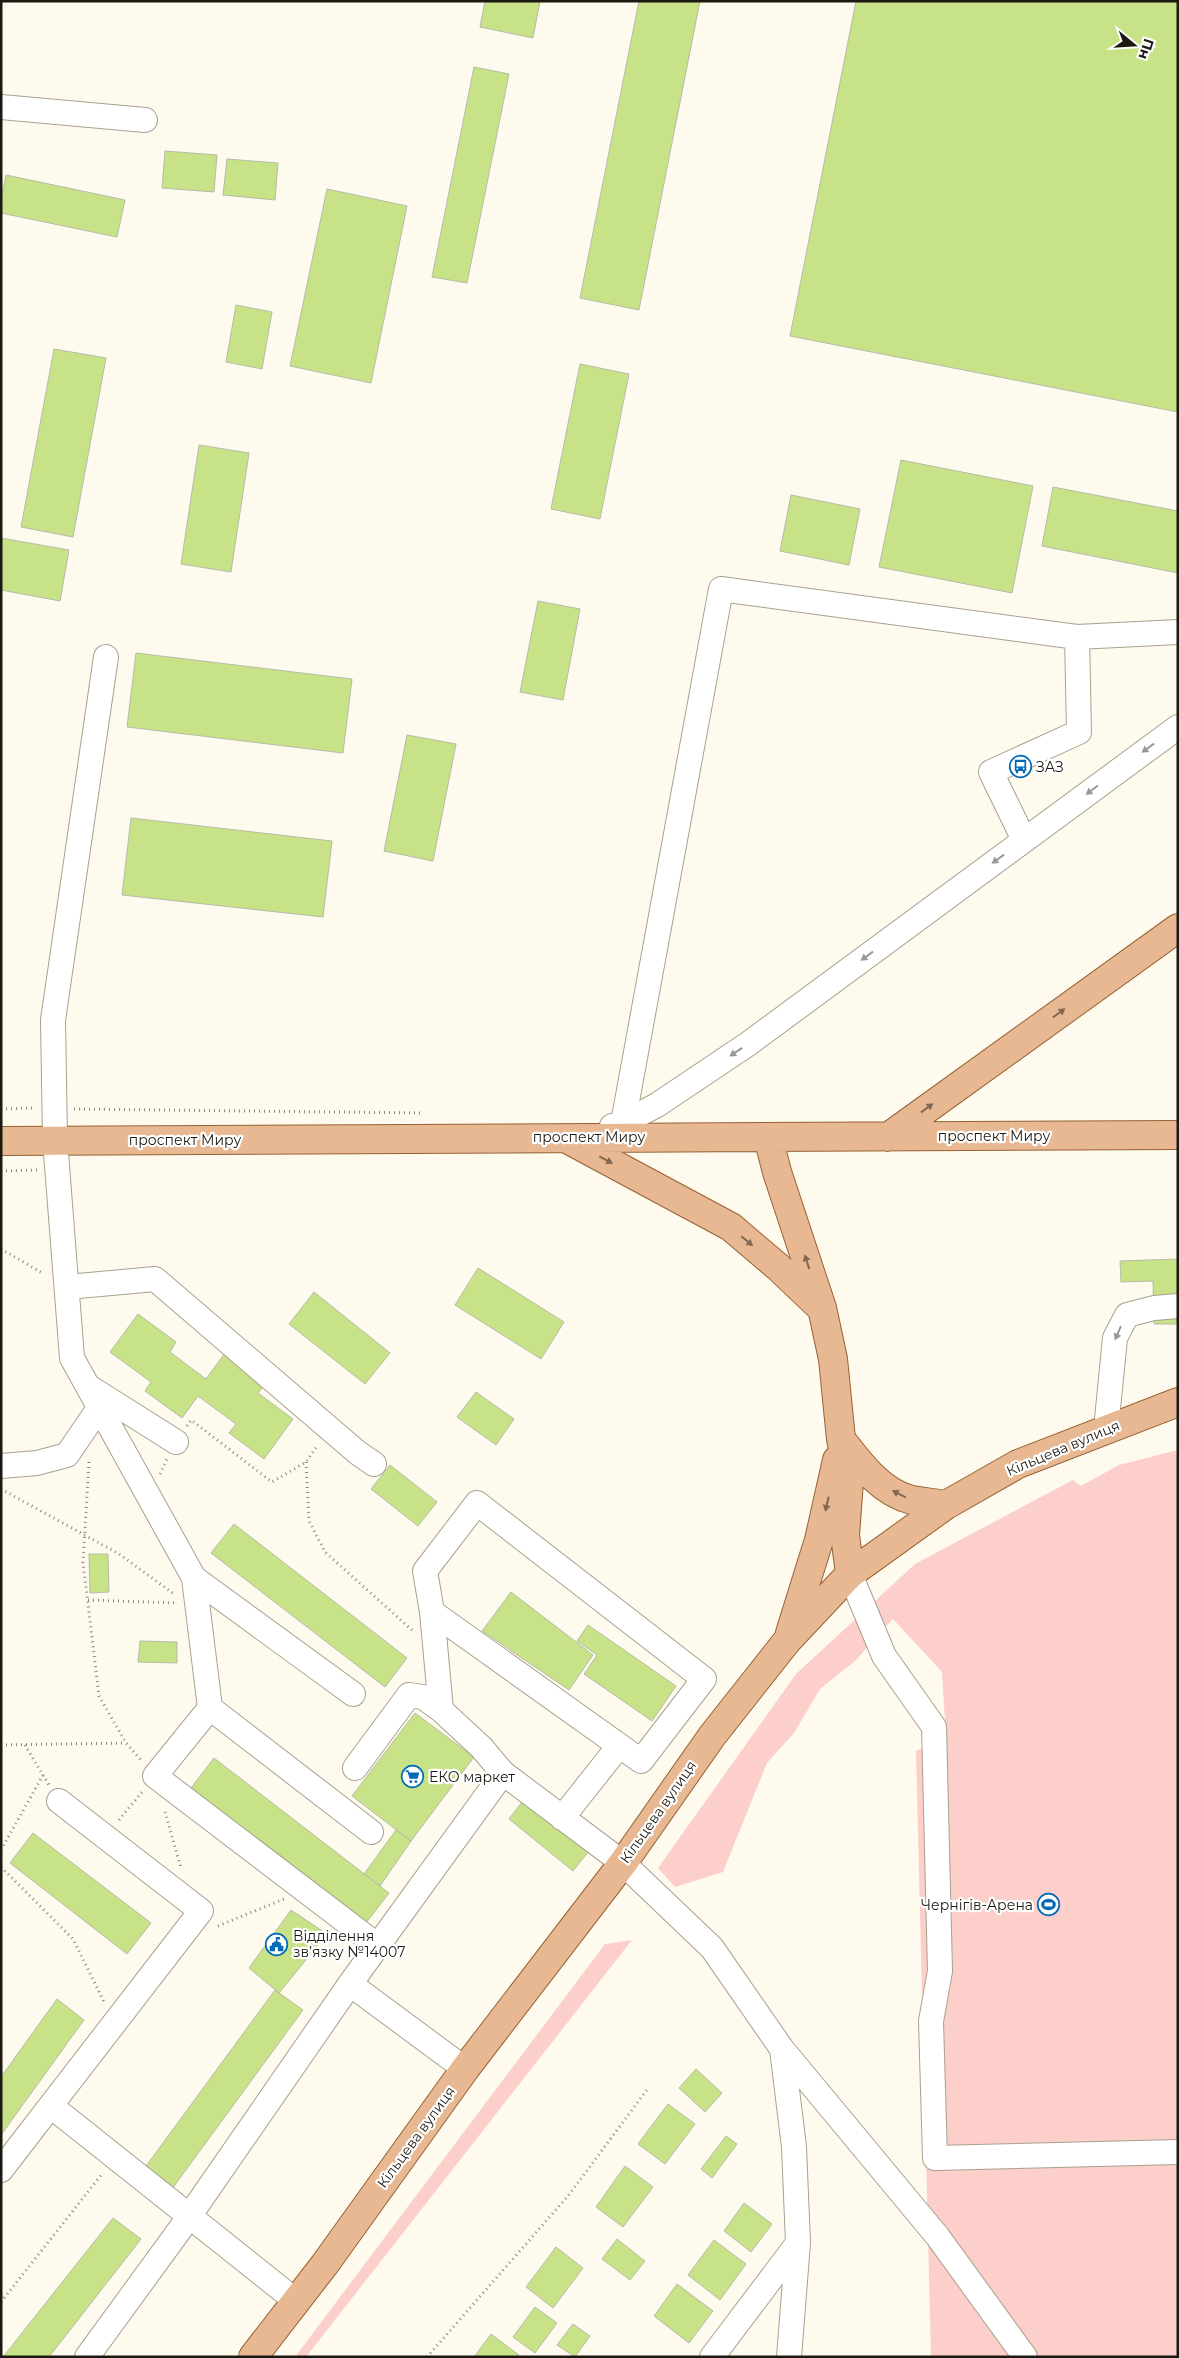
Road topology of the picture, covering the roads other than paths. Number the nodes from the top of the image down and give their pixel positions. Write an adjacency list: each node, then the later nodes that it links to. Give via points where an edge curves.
1 (1, 107): 2 (street)
2 (145, 120)
3 (1178, 632): 4 (street)
4 (1077, 637): 7 (street, via 1079,732 991,772); 9 (street, via 721,589)
5 (106, 657): 15 (street, via 53,1020)
6 (1178, 726): 7 (street, one-way to 7)
7 (1024, 840): 9 (street, one-way to 9, via 748,1044 657,1105)
8 (1178, 928): 13 (main road, one-way to 8)
9 (623, 1123): 11 (street)
10 (1178, 1135): 13 (main road, проспект Миру)
11 (563, 1137): 12 (main road, проспект Миру); 15 (main road, проспект Миру); 18 (main road, one-way to 18, via 731,1227)
12 (768, 1137): 13 (main road, проспект Миру); 18 (main road, one-way to 12)
13 (888, 1137)
14 (1, 1140): 15 (main road, проспект Миру)
15 (55, 1140): 16 (street)
16 (67, 1288): 19 (street, via 72,1358); 25 (street, via 155,1278)
17 (1178, 1306): 22 (street, one-way to 22, via 1127,1314 1115,1338)
18 (822, 1308): 23 (main road, via 833,1359)
19 (87, 1386): 21 (street); 24 (street)
20 (1178, 1402): 22 (main road, Кільцева вулиця)
21 (99, 1408): 26 (street, via 67,1455 37,1463); 29 (street)
22 (1106, 1428): 27 (main road, Кільцева вулиця, via 1018,1464)
23 (841, 1440): 27 (main road, one-way to 23, via 910,1499 884,1486 861,1466); 28 (main road, via 849,1481 845,1535); 31 (main road, one-way to 31, via 819,1540)
24 (176, 1442)
25 (374, 1464)
26 (1, 1466)
27 (946, 1505): 28 (main road, Кільцева вулиця)
28 (850, 1574): 31 (main road, Кільцева вулиця); 47 (street, via 884,1656 934,1727 940,1970 931,2021 935,2158)
29 (194, 1578): 32 (street); 33 (street, via 192,1603)
30 (432, 1612): 34 (street); 35 (street); 35 (street, via 425,1571 477,1503 704,1680 641,1762)
31 (787, 1640): 41 (main road, Кільцева вулиця, via 712,1736)
32 (353, 1694)
33 (210, 1708): 40 (street); 42 (street, via 155,1776)
34 (441, 1710): 36 (street, via 423,1697 408,1695); 37 (street, via 481,1747)
35 (619, 1746): 39 (street)
36 (355, 1768)
37 (503, 1773): 39 (street); 42 (street)
38 (59, 1801): 46 (street, via 200,1911)
39 (562, 1818): 41 (street)
40 (371, 1832)
41 (623, 1863): 44 (street, via 712,1948); 45 (main road, Кільцева вулиця)
42 (378, 1946): 43 (street)
43 (350, 1984): 45 (street); 49 (street)
44 (782, 2048): 50 (street, via 794,2147); 56 (street, via 938,2237)
45 (464, 2069): 51 (main road, Кільцева вулиця)
46 (51, 2106): 48 (street); 49 (street)
47 (1178, 2152)
48 (1, 2170)
49 (189, 2216): 51 (street); 52 (street)
50 (798, 2243): 54 (street); 55 (street)
51 (296, 2301): 53 (main road, Кільцева вулиця)
52 (87, 2357)
53 (253, 2357)
54 (712, 2357)
55 (789, 2357)
56 (1025, 2357)

